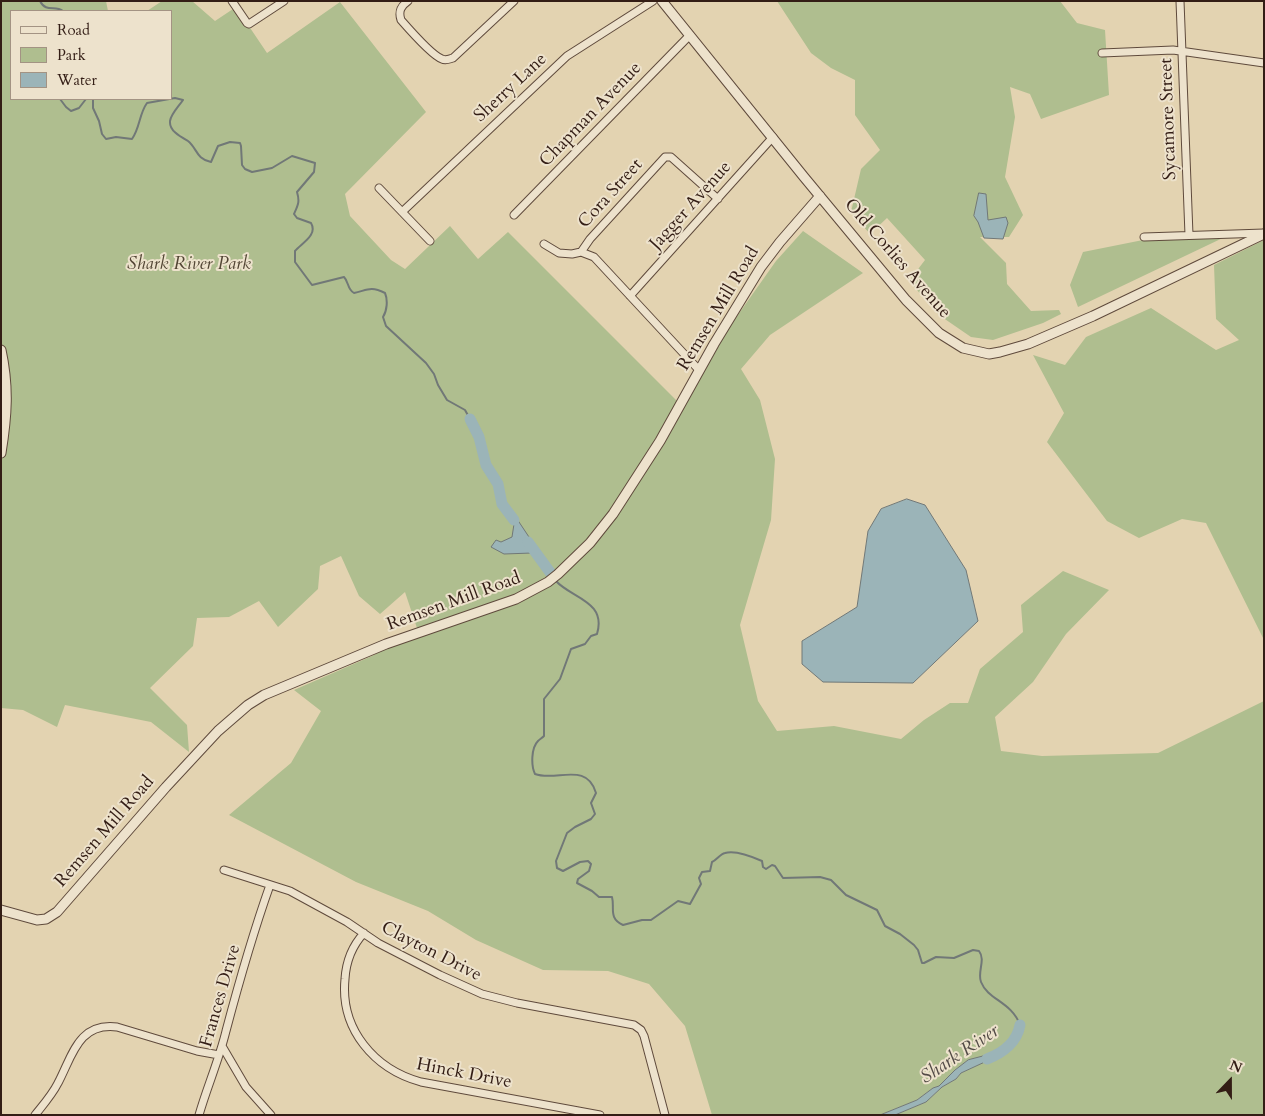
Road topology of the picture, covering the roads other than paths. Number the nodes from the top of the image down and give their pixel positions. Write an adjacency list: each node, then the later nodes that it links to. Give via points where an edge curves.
1 (232, 1): 2 (street, via 249,24)
2 (284, 1)
3 (408, 1): 4 (street, via 401,7 401,20 445,60 453,58)
4 (514, 1)
5 (653, 1): 16 (street, Sherry Lane, via 567,56)
6 (662, 1): 8 (street, Old Corlies Avenue)
7 (1180, 1): 9 (street, Sycamore Street)
8 (690, 35): 12 (street, Old Corlies Avenue); 17 (street, Chapman Avenue)
9 (1182, 51): 10 (street); 11 (street); 19 (street, Sycamore Street)
10 (1102, 53)
11 (1264, 63)
12 (773, 137): 14 (street, Old Corlies Avenue); 15 (street, Jagger Avenue)
13 (379, 188): 16 (street)
14 (820, 196): 18 (street, Old Corlies Avenue, via 923,319 957,346 983,353 1014,349 1055,333); 26 (street, Remsen Mill Road, via 761,267)
15 (718, 198): 23 (street, Cora Street, via 671,157 664,157); 24 (street, Jagger Avenue)
16 (402, 212): 21 (street)
17 (514, 215)
18 (1264, 233): 19 (street, Old Corlies Avenue)
19 (1189, 234): 20 (street, Old Corlies Avenue)
20 (1144, 237)
21 (430, 241)
22 (544, 244): 23 (street, via 564,254)
23 (581, 252): 24 (street, via 594,257)
24 (630, 296): 26 (street)
25 (1, 350): 27 (street, via 8,405)
26 (699, 370): 30 (street, Remsen Mill Road, via 660,441 613,514 590,542 548,582 506,603 386,644 264,695 218,731 57,912 37,920)
27 (1, 453)
28 (224, 870): 29 (street, Clayton Drive)
29 (270, 885): 31 (street, Clayton Drive, via 318,905); 32 (street, Frances Drive)
30 (1, 910)
31 (364, 933): 37 (street, Hinck Drive, via 347,964 345,1000 356,1033 379,1062 421,1082); 38 (street, Clayton Drive, via 482,994 636,1026 644,1036)
32 (222, 1046): 33 (street, Frances Drive); 36 (street, via 246,1087)
33 (219, 1055): 34 (street, via 117,1027 97,1028 78,1042 57,1086); 35 (street, Frances Drive)
34 (35, 1115)
35 (199, 1115)
36 (271, 1115)
37 (600, 1115)
38 (665, 1115)

